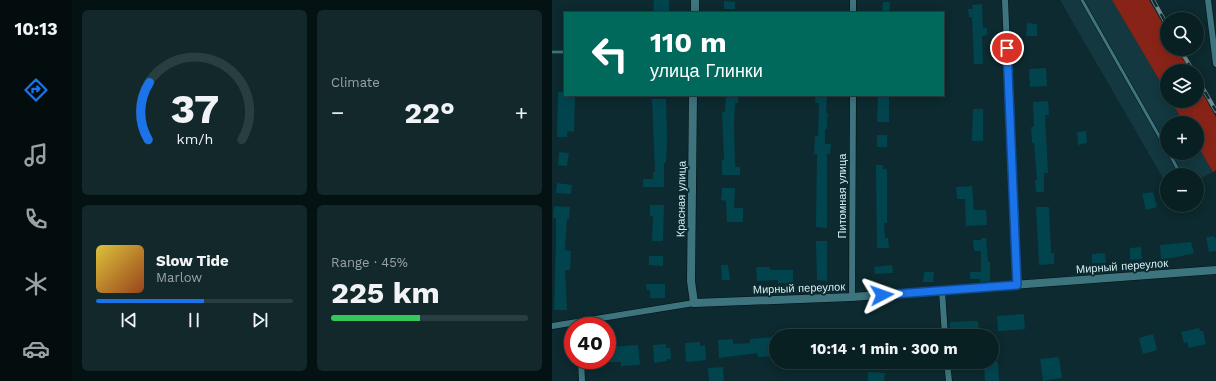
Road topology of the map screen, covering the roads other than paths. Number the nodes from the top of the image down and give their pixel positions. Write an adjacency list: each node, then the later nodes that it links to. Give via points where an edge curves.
1 (695, 0): 6 (street)
2 (853, 0): 7 (street)
3 (1005, 0): 15 (street)
4 (1082, 0): 13 (lane)
5 (1208, 0): 10 (street)
6 (695, 12)
7 (853, 12)
8 (552, 52): 9 (lane)
9 (564, 52)
10 (1216, 64)
11 (693, 96): 18 (street, Красная улица, via 691,281)
12 (853, 96): 17 (street, Питомная улица)
13 (1160, 138)
14 (1216, 270): 15 (street, Мирный переулок)
15 (1017, 285): 16 (street, Мирный переулок)
16 (942, 291): 17 (street, Мирный переулок); 22 (street)
17 (852, 297): 18 (street, Мирный переулок)
18 (694, 303): 19 (street, Мирный переулок)
19 (616, 317)
20 (564, 325): 21 (street, Мирный переулок)
21 (552, 326)
22 (945, 329)
23 (581, 369): 25 (street)
24 (947, 369): 26 (street)
25 (582, 381)
26 (948, 381)

